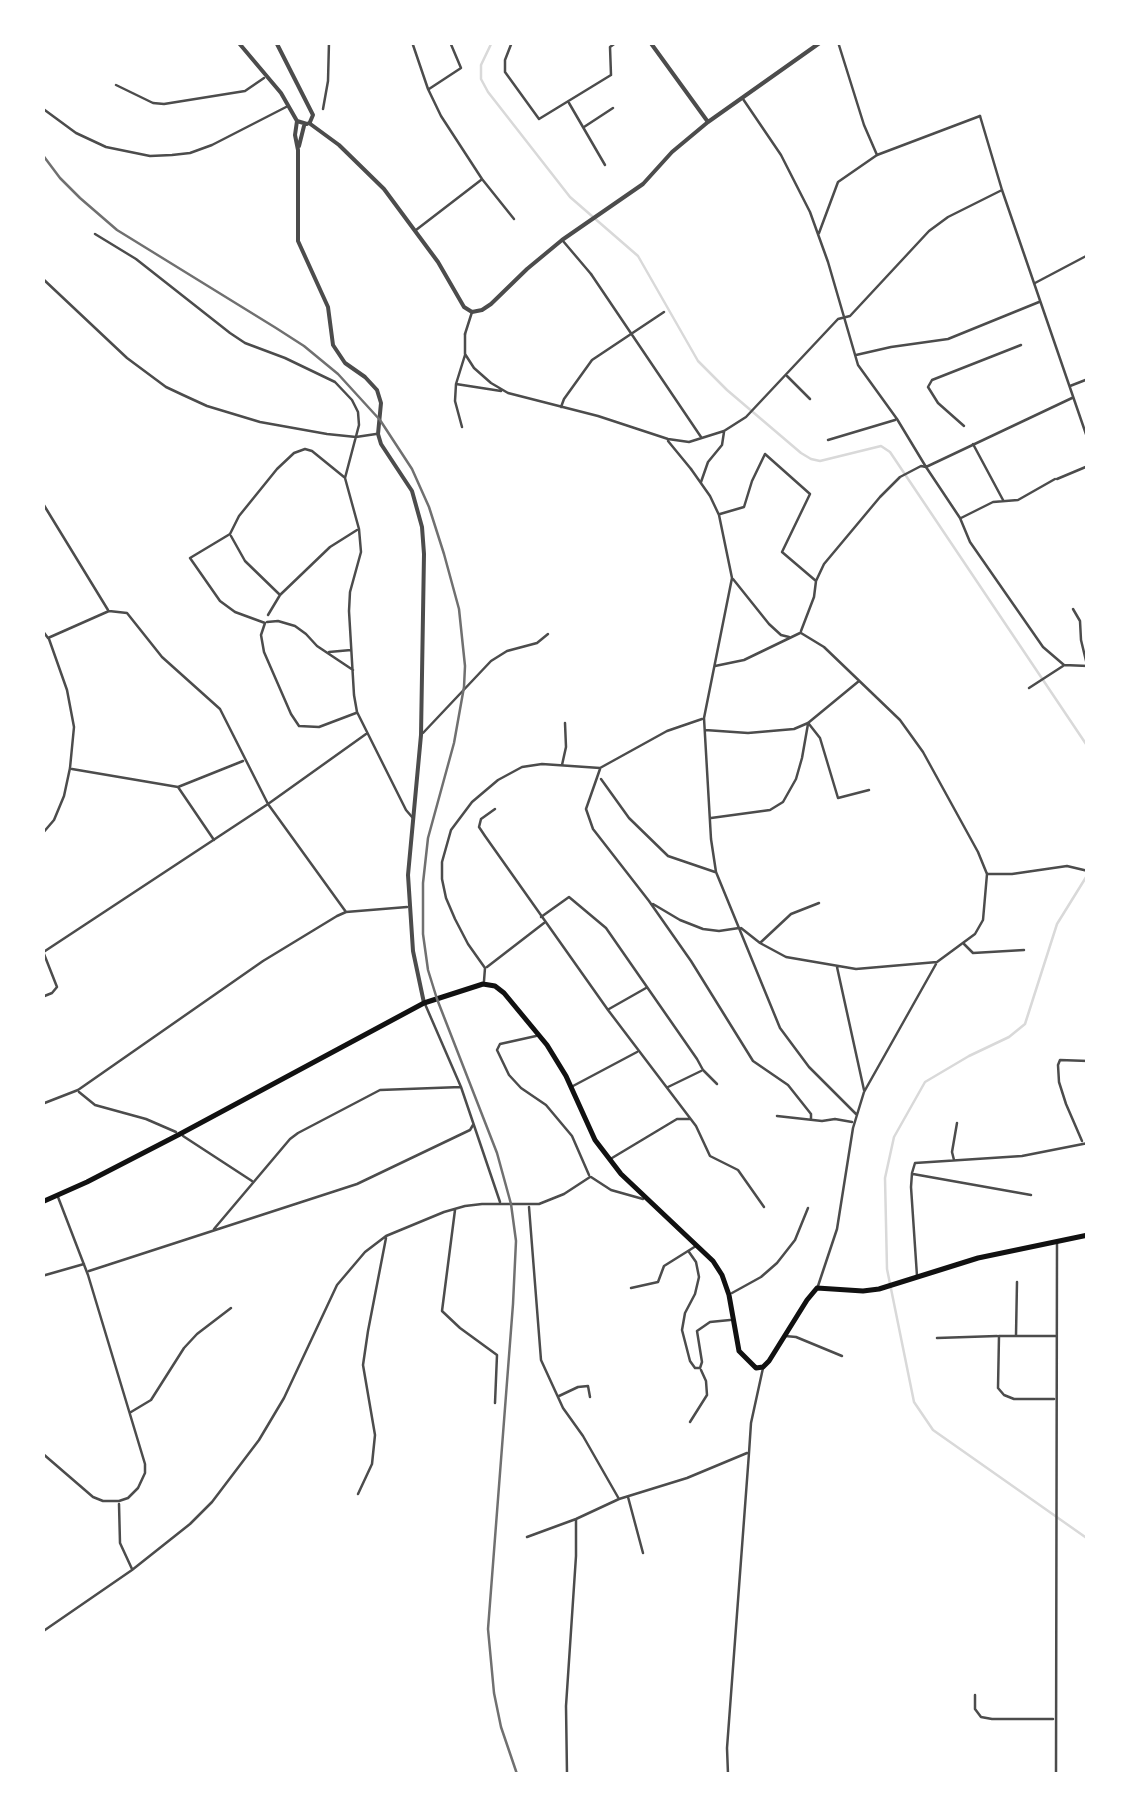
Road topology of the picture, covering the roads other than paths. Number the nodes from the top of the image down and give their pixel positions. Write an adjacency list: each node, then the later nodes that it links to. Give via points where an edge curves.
1 (238, 42): 13 (street)
2 (276, 42): 19 (street)
3 (329, 42): 22 (street)
4 (412, 42): 15 (street)
5 (450, 42): 15 (street, via 460,68)
6 (512, 42): 17 (street, via 505,72 539,119)
7 (604, 42): 12 (street)
8 (618, 42): 12 (street)
9 (650, 42): 24 (street)
10 (821, 42): 16 (street)
11 (838, 42): 28 (street)
12 (610, 47): 17 (street, via 611,75)
13 (265, 77): 14 (street, via 245,91 164,104); 18 (street)
14 (116, 84)
15 (428, 90): 30 (street)
16 (742, 98): 24 (street); 35 (street, via 781,155)
17 (568, 102): 26 (street)
18 (288, 106): 20 (street, via 212,145 172,156 106,147); 23 (street)
19 (302, 107): 23 (street); 25 (street, via 313,115)
20 (42, 108)
21 (614, 108): 26 (street)
22 (323, 109)
23 (296, 120): 25 (street); 27 (street)
24 (708, 122): 36 (street, via 643,184)
25 (307, 124): 27 (street); 33 (street, via 354,159)
26 (583, 128): 29 (street)
27 (298, 150): 60 (street, via 298,241 328,306 332,345 377,390)
28 (876, 155): 31 (street, via 980,116); 35 (street, via 838,182)
29 (606, 165)
30 (482, 179): 32 (street); 33 (street)
31 (1002, 190): 39 (street); 43 (street, via 929,231)
32 (514, 219)
33 (416, 230): 41 (street)
34 (95, 234): 61 (street, via 245,342 335,382 358,412)
35 (818, 234): 43 (street)
36 (562, 240): 41 (street, via 491,304); 44 (street)
37 (1088, 255): 39 (street)
38 (42, 278): 61 (street, via 166,387 260,422)
39 (1036, 283): 40 (street)
40 (1041, 302): 47 (street, via 948,339); 51 (street)
41 (472, 312): 46 (street)
42 (664, 312): 44 (street)
43 (843, 318): 47 (street); 48 (street)
44 (632, 333): 55 (street, via 592,360); 62 (street)
45 (1021, 345): 58 (street, via 932,380 928,387 938,403)
46 (466, 354): 50 (street); 52 (street, via 474,368)
47 (854, 356): 56 (street)
48 (786, 375): 54 (street); 59 (street)
49 (1088, 379): 51 (street)
50 (456, 384): 52 (street); 57 (street)
51 (1069, 386): 53 (street)
52 (508, 392): 55 (street)
53 (1072, 398): 65 (street); 66 (street)
54 (810, 399)
55 (561, 407): 63 (street)
56 (897, 420): 64 (street); 68 (street)
57 (462, 426)
58 (964, 426)
59 (724, 431): 62 (street); 70 (street)
60 (378, 434): 61 (street); 103 (street, via 412,490 424,541)
61 (356, 436): 69 (street)
62 (702, 438): 63 (street)
63 (668, 440): 70 (street)
64 (828, 440)
65 (1088, 440)
66 (973, 444): 68 (street); 72 (street)
67 (1088, 466): 72 (street)
68 (926, 468): 74 (street); 78 (street, via 901,477 880,496)
69 (346, 478): 75 (street); 76 (street, via 312,451 294,453)
70 (701, 482): 73 (street)
71 (42, 502): 81 (street)
72 (1004, 502): 74 (street)
73 (718, 515): 77 (street); 78 (street, via 744,507 765,454 810,494 782,552)
74 (960, 518): 91 (street, via 1020,616)
75 (359, 529): 79 (street, via 330,547); 89 (street, via 361,552 350,592)
76 (230, 534): 79 (street, via 244,561); 83 (street, via 190,558 220,602)
77 (732, 578): 88 (street, via 769,624); 92 (street)
78 (816, 581): 85 (street)
79 (280, 596): 82 (street)
80 (1073, 609): 93 (street)
81 (109, 611): 87 (street); 104 (street, via 127,613 162,657 220,710)
82 (268, 615)
83 (265, 622): 90 (street, via 295,626); 97 (street, via 264,652 300,726 318,727)
84 (42, 630): 87 (street)
85 (800, 632): 88 (street); 95 (street)
86 (548, 634): 103 (street, via 491,661)
87 (48, 638): 106 (street, via 74,728)
88 (791, 638): 92 (street)
89 (352, 650): 90 (street); 94 (street)
90 (326, 652): 94 (street)
91 (1064, 665): 93 (street); 96 (street)
92 (713, 666): 98 (street)
93 (1087, 666)
94 (354, 671): 97 (street)
95 (860, 681): 100 (street); 119 (street, via 924,752)
96 (1029, 688)
97 (357, 712): 102 (street)
98 (704, 718): 101 (street); 107 (street)
99 (565, 723): 105 (street)
100 (808, 723): 101 (street, via 748,734); 110 (street, via 820,738 838,798); 114 (street, via 796,779 782,802 770,810)
101 (704, 730): 114 (street)
102 (368, 734): 111 (street); 113 (street)
103 (420, 735): 113 (street)
104 (245, 760): 109 (street); 111 (street)
105 (562, 765): 107 (street); 133 (street, via 522,767 498,780 451,830 442,862 446,898)
106 (70, 768): 109 (street); 115 (street, via 54,820)
107 (600, 768): 108 (street)
108 (599, 777): 118 (street, via 668,856); 120 (street, via 587,815)
109 (178, 787): 116 (street)
110 (869, 790)
111 (268, 804): 116 (street); 123 (street)
112 (495, 810): 124 (street, via 479,826)
113 (412, 817): 122 (street)
114 (710, 818): 118 (street)
115 (42, 834)
116 (214, 840): 130 (street)
117 (1088, 871): 119 (street, via 1054,867)
118 (716, 872): 126 (street)
119 (987, 874): 128 (street, via 982,920)
120 (649, 901): 126 (street, via 702,930); 153 (street, via 753,1061 788,1086)
121 (819, 903): 127 (street, via 791,914)
122 (409, 907): 123 (street); 137 (street)
123 (346, 912): 147 (street)
124 (541, 917): 125 (street); 135 (street, via 569,897 606,928)
125 (545, 922): 133 (street); 138 (street)
126 (740, 927): 127 (street); 150 (street, via 780,1028)
127 (760, 943): 132 (street, via 786,957)
128 (964, 944): 129 (street, via 974,952); 131 (street)
129 (1024, 950)
130 (43, 953): 136 (street, via 57,987)
131 (937, 962): 132 (street); 148 (street)
132 (837, 967): 148 (street)
133 (486, 968): 134 (street)
134 (483, 984): 137 (main road); 139 (main road, via 504,993)
135 (647, 987): 138 (street); 142 (street)
136 (42, 998)
137 (424, 1003): 144 (street); 157 (main road)
138 (608, 1010): 140 (street)
139 (539, 1036): 145 (main road); 162 (street, via 497,1050 509,1075 572,1136)
140 (638, 1052): 145 (street); 146 (street)
141 (1088, 1061): 158 (street, via 1058,1065 1066,1104)
142 (702, 1070): 143 (street); 146 (street)
143 (716, 1084)
144 (461, 1088): 156 (street); 163 (street, via 380,1090 298,1132)
145 (570, 1088): 159 (main road)
146 (666, 1088): 152 (street)
147 (78, 1090): 149 (street); 157 (street, via 94,1105)
148 (864, 1092): 150 (street)
149 (42, 1104)
150 (856, 1114): 155 (street)
151 (777, 1116): 153 (street)
152 (690, 1119): 159 (street); 171 (street, via 710,1156 738,1170)
153 (811, 1119): 155 (street)
154 (957, 1124): 160 (street)
155 (853, 1125): 185 (street, via 836,1229)
156 (473, 1126): 168 (street); 173 (street, via 357,1184)
157 (180, 1134): 163 (street); 165 (main road)
158 (1085, 1143): 160 (street)
159 (609, 1160): 166 (main road)
160 (954, 1162): 161 (street, via 915,1163)
161 (912, 1173): 164 (street); 182 (street)
162 (590, 1177): 166 (street); 169 (street)
163 (253, 1181): 173 (street)
164 (1031, 1195)
165 (58, 1196): 167 (main road); 179 (street)
166 (645, 1200): 177 (main road)
167 (42, 1202)
168 (500, 1204): 169 (street); 170 (street)
169 (528, 1206): 197 (street, via 541,1360)
170 (455, 1208): 175 (street); 200 (street, via 442,1311 497,1355)
171 (764, 1208)
172 (808, 1208): 186 (street, via 777,1263)
173 (213, 1230): 180 (street)
174 (1088, 1235): 176 (main road)
175 (386, 1236): 205 (street, via 364,1365 375,1435 372,1464); 212 (street, via 337,1285 284,1398 212,1502)
176 (1057, 1242): 182 (main road); 192 (street)
177 (698, 1244): 178 (street); 186 (main road)
178 (689, 1252): 184 (street, via 664,1266 658,1282); 196 (street, via 699,1277 682,1330 690,1361)
179 (85, 1264): 180 (street); 181 (street)
180 (88, 1272): 201 (street)
181 (42, 1276)
182 (918, 1277): 185 (main road, via 863,1292)
183 (1017, 1282): 191 (street)
184 (630, 1288)
185 (817, 1288): 189 (main road)
186 (729, 1296): 188 (main road)
187 (231, 1308): 201 (street, via 184,1348 151,1400)
188 (733, 1320): 195 (main road, via 739,1351); 196 (street, via 697,1331)
189 (784, 1336): 194 (street); 195 (main road)
190 (999, 1336): 191 (street); 193 (street); 199 (street, via 998,1388 1004,1396)
191 (1016, 1336): 192 (street)
192 (1056, 1336): 199 (street)
193 (937, 1338)
194 (842, 1356)
195 (763, 1367): 203 (street)
196 (700, 1368): 202 (street, via 706,1395)
197 (557, 1397): 198 (street, via 588,1386); 207 (street)
198 (590, 1397)
199 (1056, 1400): 215 (street)
200 (495, 1403)
201 (130, 1412): 208 (street, via 144,1473 133,1494)
202 (690, 1422)
203 (749, 1452): 206 (street); 217 (street)
204 (42, 1453): 208 (street, via 93,1497)
205 (358, 1494)
206 (628, 1496): 207 (street); 211 (street)
207 (619, 1500): 209 (street)
208 (119, 1501): 212 (street, via 120,1542)
209 (576, 1520): 210 (street); 216 (street)
210 (527, 1536)
211 (643, 1554)
212 (132, 1570): 213 (street)
213 (42, 1632)
214 (975, 1694): 215 (street, via 981,1717)
215 (1055, 1719): 218 (street)
216 (566, 1774)
217 (728, 1774)
218 (1056, 1774)

